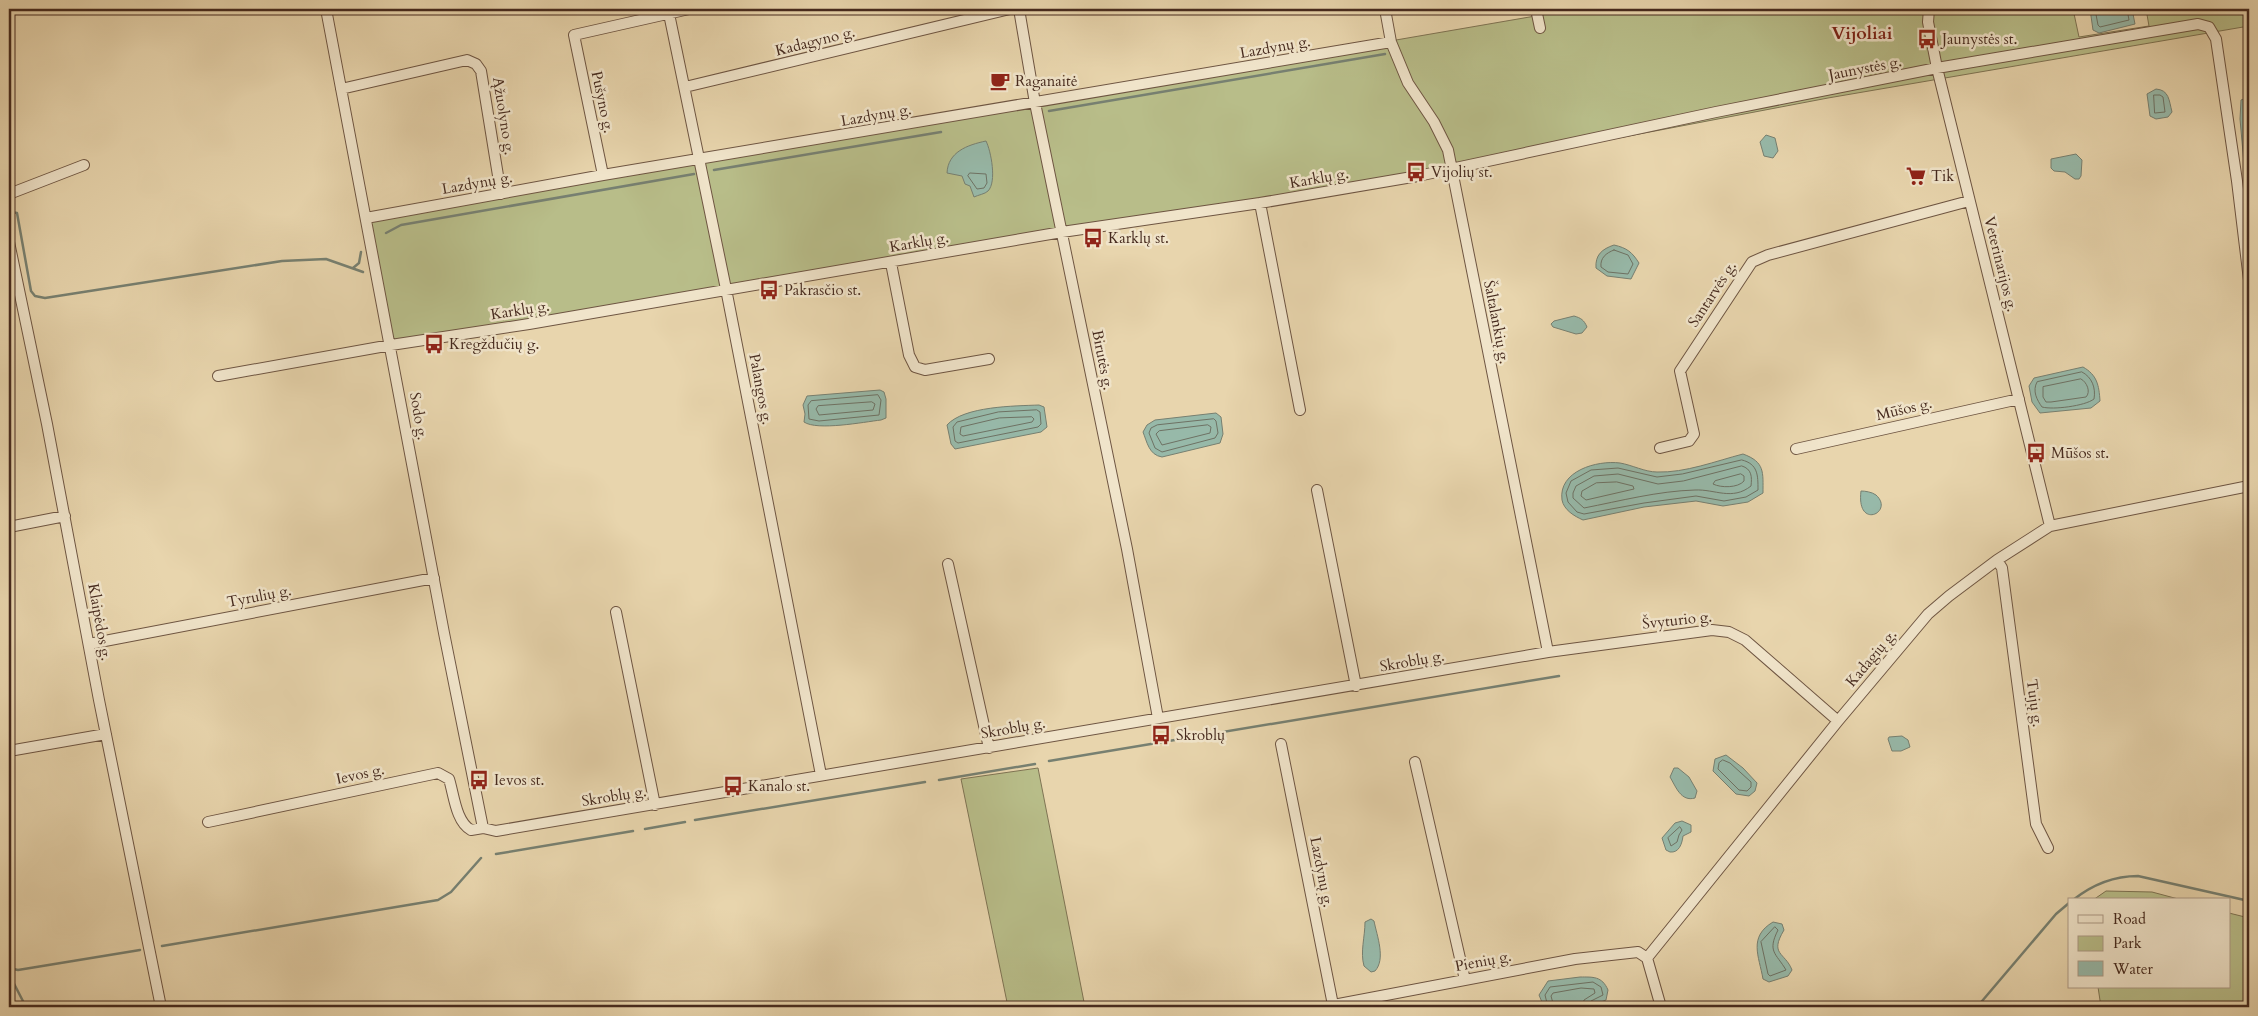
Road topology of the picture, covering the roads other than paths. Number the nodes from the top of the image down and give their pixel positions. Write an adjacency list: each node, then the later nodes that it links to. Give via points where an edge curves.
1 (326, 9): 13 (street, Sodo g.)
2 (690, 9): 8 (street)
3 (1010, 9): 12 (street, Kadagyno g.)
4 (1019, 9): 14 (street, Birutės g.)
5 (1385, 9): 10 (street, Šaltalankių g.)
6 (1536, 9): 9 (street)
7 (1929, 9): 11 (street, Veterinarijos g., via 1928,22)
8 (669, 11): 12 (street, Palangos g.); 18 (street, Pušyno g., via 574,35)
9 (1540, 28)
10 (1391, 42): 14 (street, Lazdynų g.); 17 (street, Šaltalankių g., via 1408,83 1448,150)
11 (1937, 68): 17 (street, Jaunystės g.); 21 (street, Veterinarijos g.); 27 (street, Jaunystės g., via 2198,24 2209,27 2216,39 2238,181)
12 (685, 88): 15 (street, Palangos g.)
13 (341, 89): 20 (street, Ąžuolyno g., via 467,60 476,64 481,71); 23 (street, Sodo g.)
14 (1035, 103): 15 (street, Lazdynų g.); 24 (street, Birutės g.)
15 (700, 160): 18 (street, Lazdynų g.); 28 (street, Palangos g.)
16 (84, 165): 19 (street)
17 (1452, 169): 22 (street, Karklų g.); 46 (street, Šaltalankių g.)
18 (603, 175): 20 (street, Lazdynų g.)
19 (9, 194)
20 (501, 194): 23 (street, Lazdynų g.)
21 (1969, 201): 32 (street, Veterinarijos g.); 34 (street, Santarvės g., via 1752,262 1680,371 1694,434 1689,440)
22 (1260, 203): 24 (street, Karklų g.); 33 (street)
23 (366, 218): 29 (street, Sodo g.)
24 (1062, 232): 26 (street, Karklų g.); 48 (street, Birutės g.)
25 (9, 242): 38 (street, Klaipėdos g.)
26 (891, 262): 28 (street, Karklų g.); 30 (street, via 915,367 925,370)
27 (2249, 280)
28 (726, 289): 29 (street, Karklų g.); 55 (street, Palangos g.)
29 (390, 345): 31 (street); 43 (street, Sodo g.)
30 (989, 359)
31 (218, 376)
32 (2018, 399): 35 (street, Mūšos g.); 39 (street, Veterinarijos g.)
33 (1300, 410)
34 (1660, 448)
35 (1796, 449)
36 (2249, 486): 39 (street, Kadagių g.)
37 (1316, 490): 47 (street)
38 (65, 516): 40 (street); 45 (street, Klaipėdos g.)
39 (2050, 526): 41 (street, Kadagių g.)
40 (9, 527)
41 (1997, 560): 49 (street, Kadagių g., via 1928,614); 59 (street, Tujų g., via 2002,568 2036,824)
42 (948, 564): 52 (street)
43 (434, 578): 45 (street, Tyrulių g.); 58 (street, Sodo g.)
44 (616, 612): 56 (street)
45 (89, 644): 50 (street, Klaipėdos g.)
46 (1548, 652): 47 (street, Skroblų g.); 49 (street, Švyturio g., via 1712,630 1729,632 1745,640)
47 (1356, 686): 48 (street, Skroblų g.)
48 (1158, 718): 52 (street, Skroblų g.)
49 (1838, 721): 60 (street, Kadagių g.)
50 (106, 734): 53 (street); 63 (street, Klaipėdos g.)
51 (1281, 744): 62 (street, Lazdynų g.)
52 (989, 748): 55 (street, Skroblų g.)
53 (9, 751)
54 (1415, 762): 61 (street)
55 (821, 775): 56 (street, Skroblų g.)
56 (655, 805): 58 (street, Skroblų g., via 496,831)
57 (208, 822): 58 (street, Ievos g., via 438,773 449,780 458,813 466,827 471,830)
58 (483, 828)
59 (2048, 848)
60 (1648, 958): 61 (street, Pienių g., via 1638,952 1575,959); 65 (street)
61 (1465, 980): 62 (street, Pienių g.)
62 (1334, 1005): 64 (street, Pienių g.)
63 (161, 1007)
64 (1323, 1007)
65 (1661, 1007)

